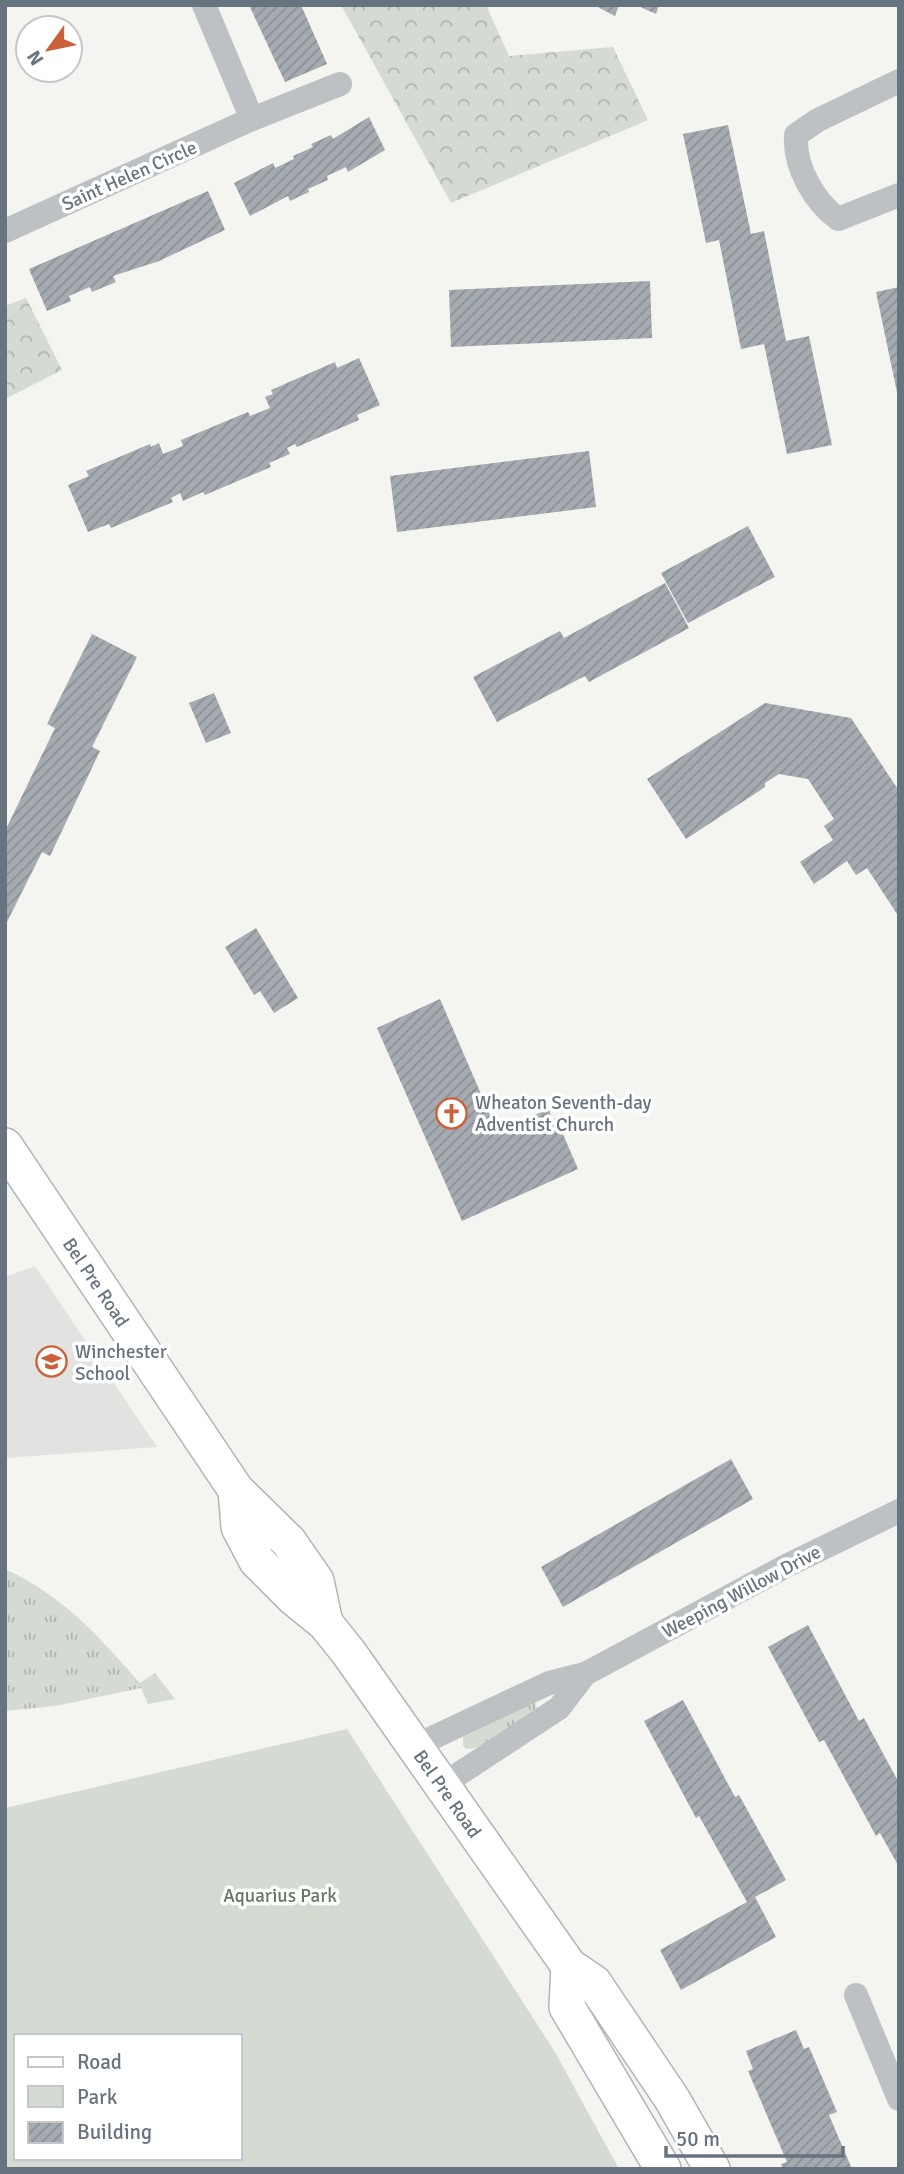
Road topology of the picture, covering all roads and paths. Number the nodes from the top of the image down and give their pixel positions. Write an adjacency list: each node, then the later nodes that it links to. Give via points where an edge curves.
1 (204, 5): 4 (street)
2 (899, 82): 5 (street, via 796,135 795,154 821,206 838,219)
3 (340, 84): 4 (street, Saint Helen Circle)
4 (252, 119): 6 (street, Saint Helen Circle)
5 (899, 195)
6 (5, 231)
7 (5, 1146): 10 (main road, Bel Pre Road, via 236,1490 239,1527 257,1560 325,1623)
8 (899, 1511): 9 (street, Weeping Willow Drive)
9 (585, 1674): 10 (street, Weeping Willow Drive, via 549,1683); 11 (street, Weeping Willow Drive, via 559,1707)
10 (413, 1747): 11 (main road, Bel Pre Road)
11 (442, 1785): 12 (main road, Bel Pre Road)
12 (569, 1966): 15 (main road, via 567,2007); 16 (main road, Bel Pre Road, via 594,1983 672,2099)
13 (856, 1995): 14 (street)
14 (899, 2099)
15 (663, 2169)
16 (712, 2169)

